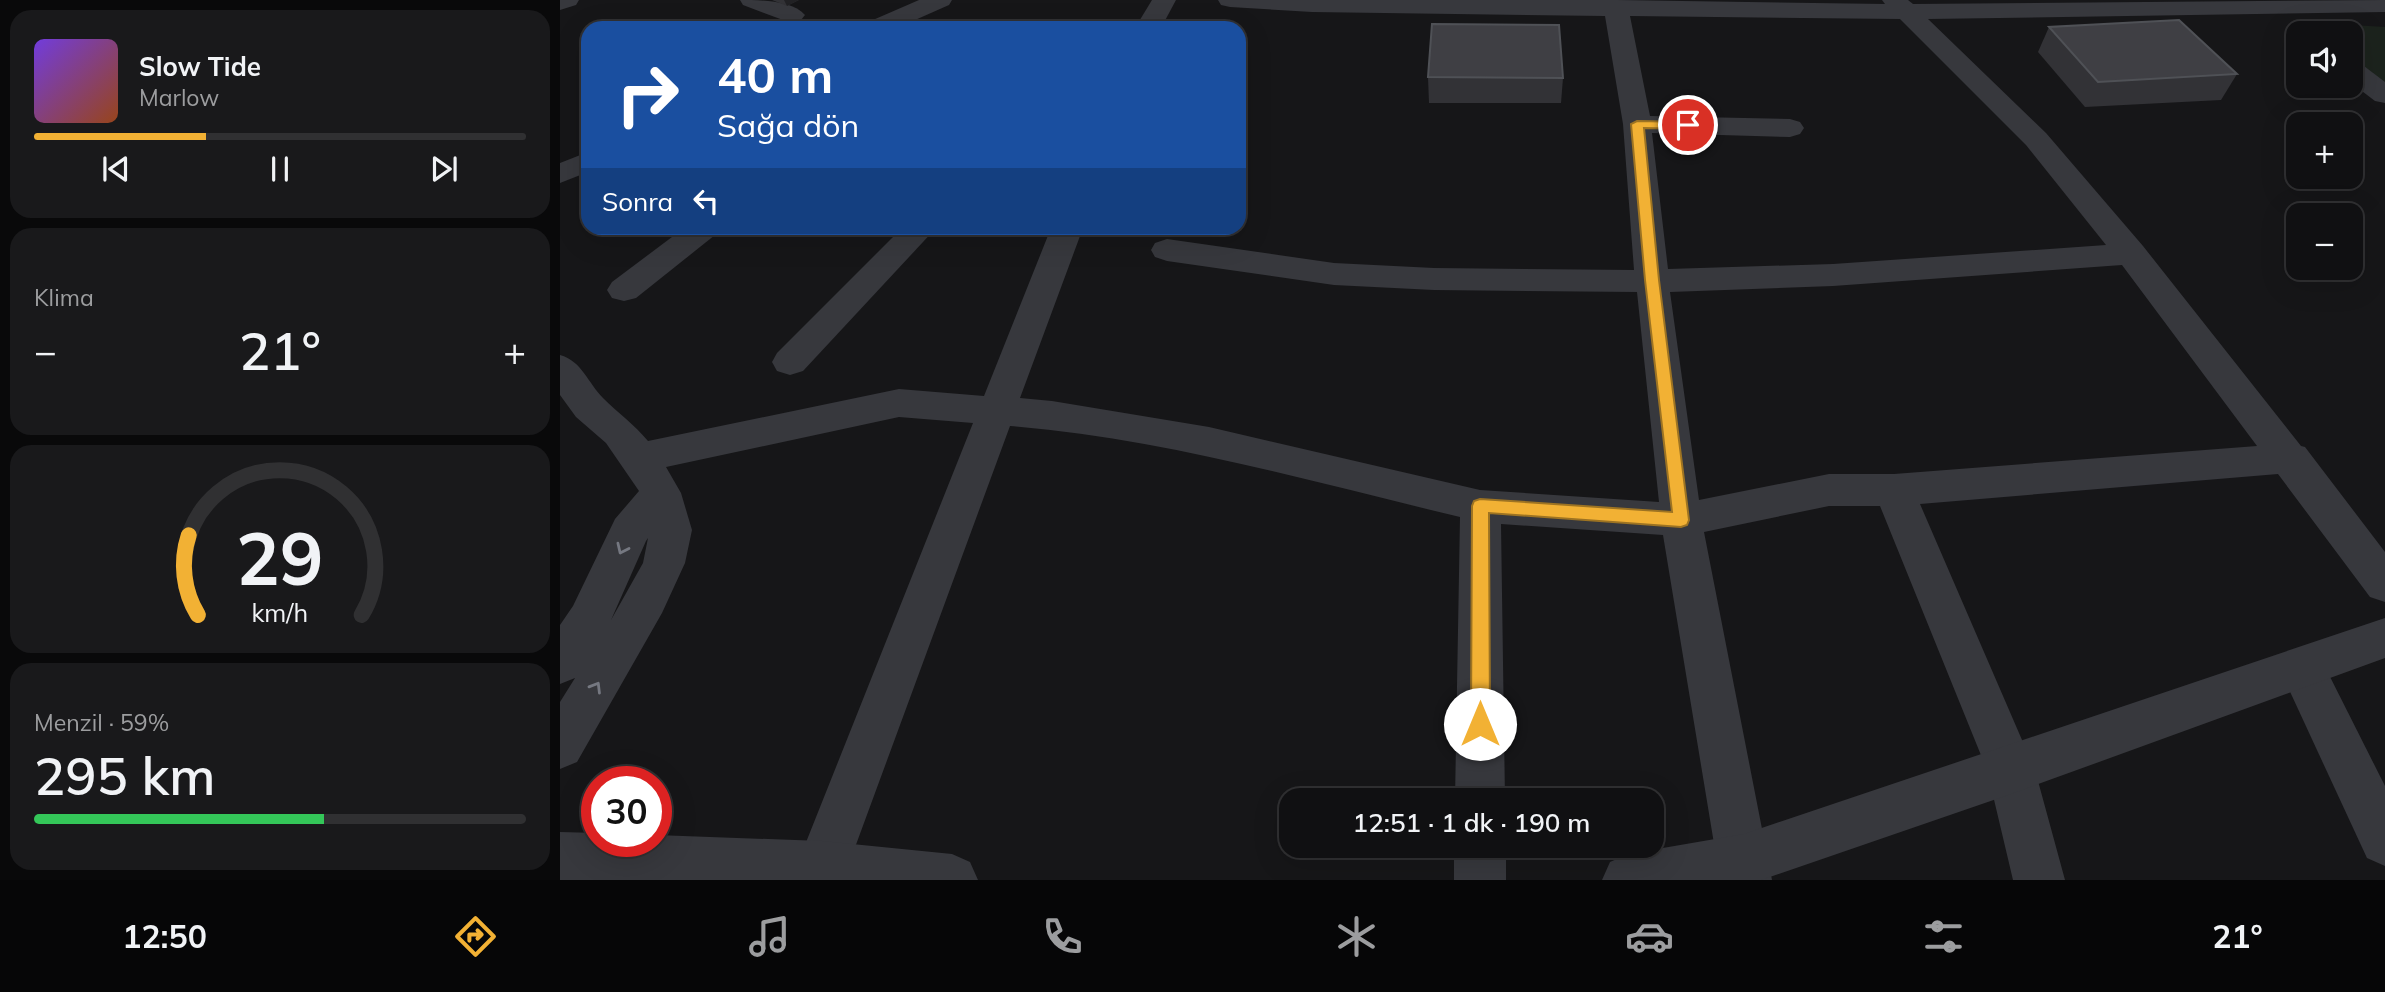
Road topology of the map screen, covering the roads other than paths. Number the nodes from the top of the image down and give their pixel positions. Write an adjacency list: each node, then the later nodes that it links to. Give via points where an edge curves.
1 (566, 0): 6 (street)
2 (752, 0): 12 (street)
3 (940, 0): 13 (street)
4 (1164, 0): 14 (street)
5 (1230, 0): 9 (street, via 1301,5)
6 (560, 3)
7 (2375, 3): 11 (street)
8 (2136, 4): 10 (street); 11 (street)
9 (1616, 6): 10 (street); 18 (street)
10 (1898, 6): 26 (street, via 2036,139)
11 (2266, 6): 15 (street)
12 (792, 15)
13 (891, 21)
14 (1152, 21)
15 (2286, 21)
16 (2363, 79): 17 (street)
17 (2385, 95)
18 (1637, 124): 19 (street); 27 (street)
19 (1790, 128)
20 (581, 164): 21 (street)
21 (560, 173)
22 (695, 235): 28 (street)
23 (913, 235): 29 (street)
24 (1064, 235): 32 (street)
25 (1167, 250): 27 (street, via 1331,274 1478,281)
26 (2131, 254): 27 (street, via 1984,266); 33 (street)
27 (1652, 280): 37 (street)
28 (624, 290)
29 (790, 362)
30 (560, 368): 31 (street)
31 (575, 409): 34 (street, via 620,433)
32 (996, 411): 34 (street, via 899,403); 36 (street, via 1052,415 1209,442); 49 (street)
33 (2291, 458): 35 (street); 38 (street)
34 (650, 476): 40 (street, one-way to 40, via 589,620); 42 (street, one-way to 34, via 664,563 671,530)
35 (1894, 490): 37 (street, via 1829,490); 43 (street)
36 (1480, 506): 37 (street); 44 (street)
37 (1681, 520): 48 (street)
38 (2385, 584)
39 (2385, 638): 41 (street)
40 (560, 663)
41 (2302, 668): 43 (street); 45 (street)
42 (560, 746)
43 (2011, 770): 48 (street); 53 (street)
44 (1480, 788)
45 (2385, 840)
46 (560, 858): 49 (street)
47 (1480, 858): 51 (street)
48 (1745, 870): 52 (street)
49 (819, 873): 50 (street)
50 (952, 880)
51 (1480, 880)
52 (1628, 880)
53 (2039, 880)

